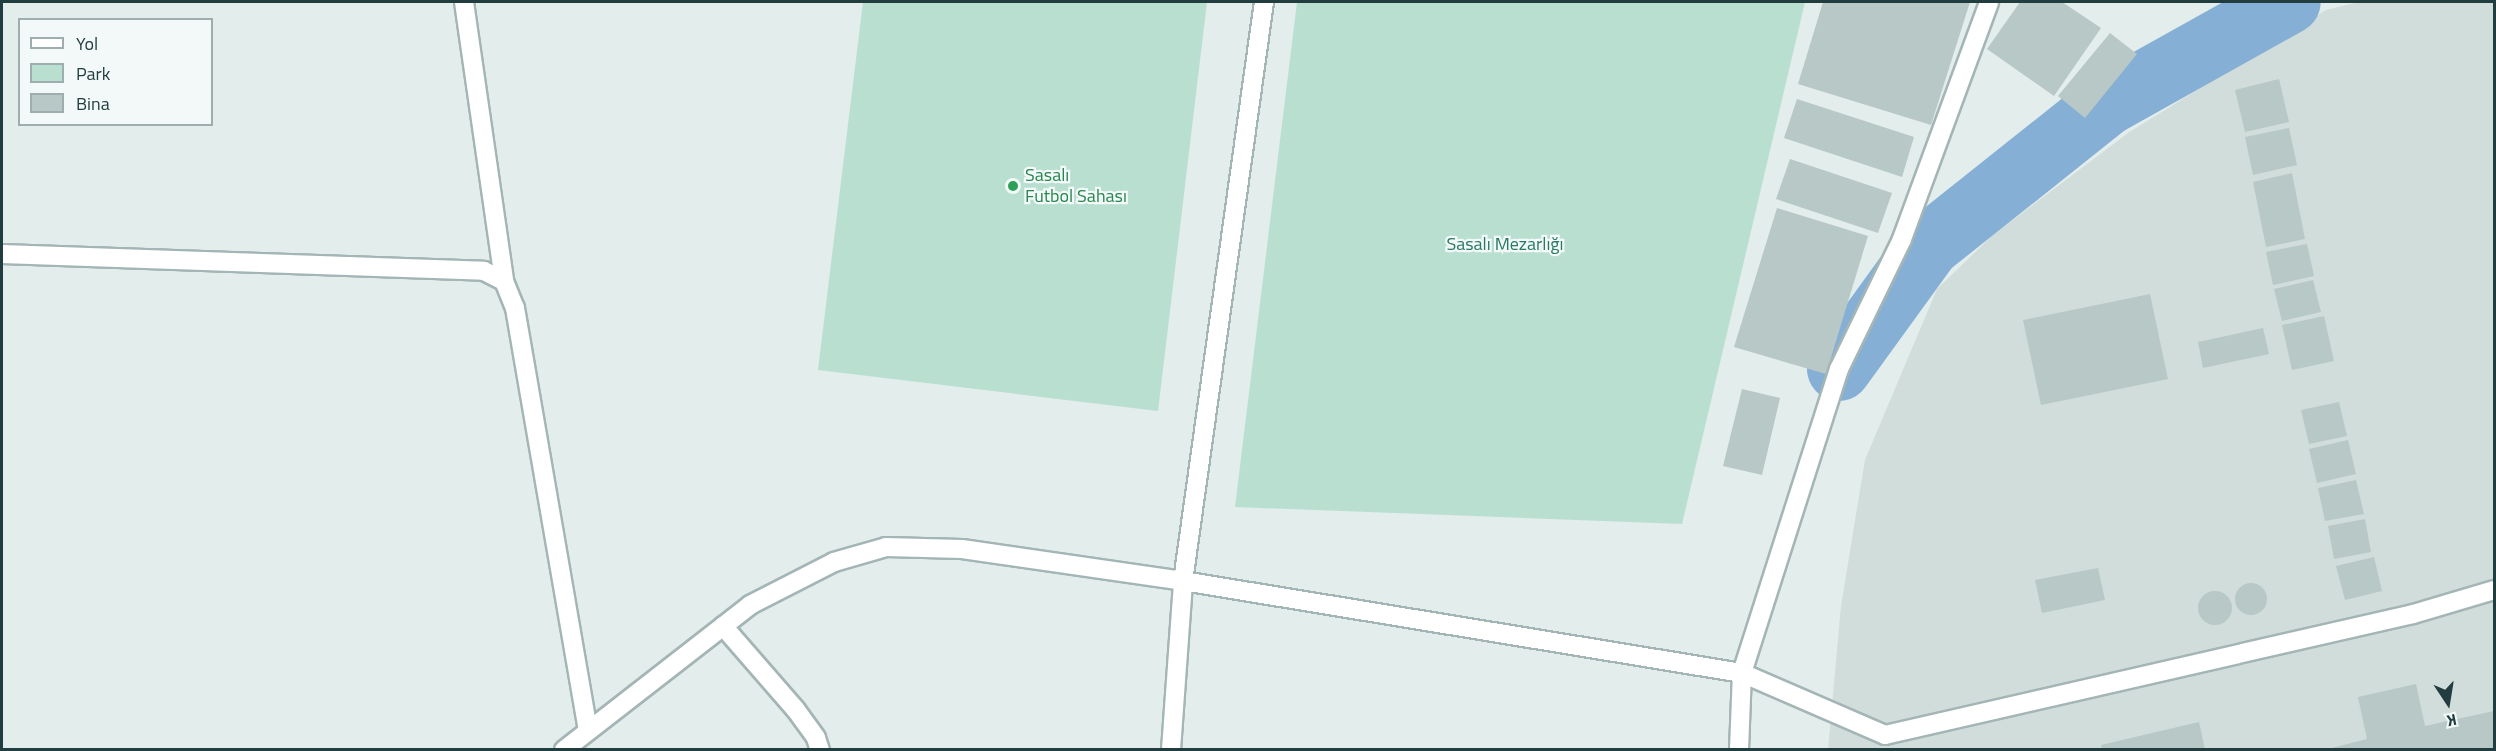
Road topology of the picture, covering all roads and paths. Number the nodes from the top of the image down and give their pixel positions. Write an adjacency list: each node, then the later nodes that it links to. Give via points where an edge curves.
1 (464, 2): 5 (street)
2 (1264, 2): 6 (street)
3 (1989, 2): 9 (street, via 1902,238 1839,369)
4 (2, 254): 5 (street, via 484,271)
5 (504, 281): 10 (street, via 515,308)
6 (1183, 582): 8 (street, via 962,549 886,547 799,577 750,605); 9 (street); 14 (street)
7 (2494, 590): 11 (street, via 2413,614)
8 (723, 626): 10 (street); 13 (street, via 796,710)
9 (1742, 673): 11 (street); 15 (street)
10 (588, 730): 12 (street)
11 (1887, 742)
12 (564, 750)
13 (820, 750)
14 (1171, 750)
15 (1739, 750)

